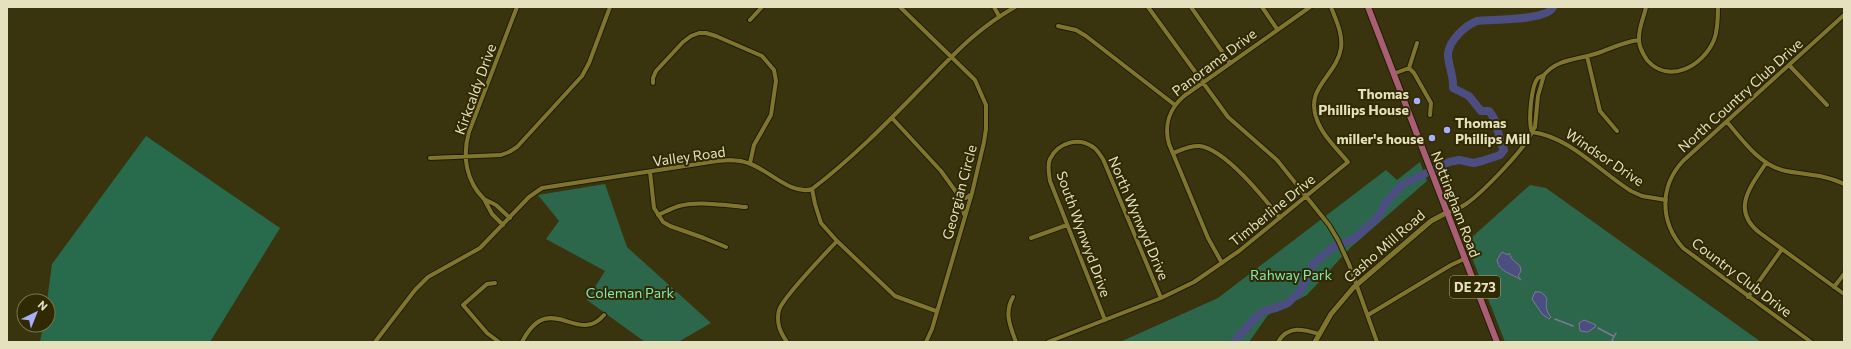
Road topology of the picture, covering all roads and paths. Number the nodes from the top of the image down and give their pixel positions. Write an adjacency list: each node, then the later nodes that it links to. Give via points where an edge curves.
1 (517, 7): 39 (street, Kirkcaldy Drive, via 470,132)
2 (610, 7): 39 (street, via 582,76 521,143 505,154)
3 (762, 7): 17 (street)
4 (900, 7): 23 (street, Georgian Circle)
5 (994, 7): 16 (street)
6 (1015, 7): 16 (street)
7 (1148, 7): 28 (street)
8 (1191, 7): 24 (street)
9 (1262, 7): 19 (street)
10 (1310, 7): 19 (street, Panorama Drive)
11 (1332, 7): 48 (street, Timberline Drive, via 1340,33 1340,49 1334,65 1317,90 1314,108 1323,132 1348,162)
12 (1368, 7): 27 (main road, Nottingham Road / DE 273)
13 (1646, 7): 20 (street)
14 (1718, 7): 20 (street, via 1717,29 1712,44 1702,59 1685,69 1669,71 1654,66 1643,53)
15 (1844, 15): 25 (street, North Country Club Drive)
16 (999, 16): 23 (street)
17 (750, 20)
18 (1058, 26): 30 (street, via 1076,30 1086,36)
19 (1277, 29): 24 (street, Panorama Drive)
20 (1639, 40): 22 (street, via 1622,43)
21 (1417, 43): 26 (street)
22 (1587, 56): 35 (street, via 1600,111); 36 (street, via 1561,62 1538,78 1533,92 1530,126)
23 (950, 57): 33 (street); 46 (street, Georgian Circle, via 975,80 986,105 986,129)
24 (1230, 63): 28 (street, Panorama Drive)
25 (1790, 65): 31 (street); 34 (street, North Country Club Drive)
26 (1408, 68): 27 (street); 32 (street, via 1414,73 1431,102)
27 (1393, 74): 52 (main road, Nottingham Road / DE 273)
28 (1203, 82): 30 (street, Panorama Drive); 48 (street, via 1228,116 1272,155)
29 (653, 83): 42 (street, via 656,71 691,36 699,33 716,36 762,56 774,70 776,82 771,115 754,145)
30 (1175, 105): 38 (street, Panorama Drive, via 1169,115 1167,128 1167,139)
31 (1827, 105)
32 (1430, 114)
33 (892, 118): 45 (street); 47 (street, via 941,171)
34 (1727, 122): 41 (street); 50 (street, North Country Club Drive, via 1678,166 1669,182)
35 (1617, 131)
36 (1532, 132): 50 (street, Windsor Drive, via 1550,135 1560,140 1631,191 1642,196); 52 (street, via 1524,147 1472,200)
37 (1072, 141): 58 (street, South Wynwyd Drive, via 1056,150 1050,159 1048,171); 72 (street, North Wynwyd Drive, via 1095,147 1103,159)
38 (1173, 154): 56 (street, via 1192,146 1212,150 1253,184); 64 (street, Panorama Drive, via 1208,238)
39 (465, 156): 40 (street); 49 (street, Kirkcaldy Drive, via 470,179)
40 (430, 158)
41 (1766, 162): 44 (street, via 1780,169 1830,178); 62 (street, via 1747,193 1745,212 1755,230)
42 (750, 163): 43 (street, Valley Road, via 717,161); 45 (street, Valley Road, via 796,190)
43 (650, 172): 53 (street, via 654,208); 55 (street, Valley Road, via 542,188 529,197)
44 (1844, 184)
45 (812, 189): 60 (street, via 821,223)
46 (972, 193): 47 (street, via 966,198); 54 (street, Georgian Circle)
47 (959, 196): 54 (street)
48 (1306, 196): 56 (street, Timberline Drive); 67 (street, via 1338,240)
49 (484, 199): 55 (street, Kirkcaldy Drive, via 496,205); 57 (street, Kirkcaldy Drive, via 492,214)
50 (1666, 200): 71 (street, Country Club Drive, via 1667,222 1683,248)
51 (746, 207): 53 (street, via 687,204 676,206)
52 (1446, 213): 63 (main road, Nottingham Road / DE 273); 67 (street, Casho Mill Road, via 1431,221)
53 (658, 215): 61 (street, via 670,226)
54 (965, 216): 73 (street, Georgian Circle)
55 (510, 218): 57 (street, Valley Road)
56 (1280, 218): 64 (street, Timberline Drive)
57 (503, 225): 78 (street, Valley Road, via 480,248 425,280)
58 (1068, 225): 59 (street); 76 (street, South Wynwyd Drive)
59 (1031, 238)
60 (837, 241): 73 (street, via 894,296); 81 (street, via 789,295 780,309 780,332)
61 (726, 247)
62 (1782, 249): 68 (street); 71 (street)
63 (1464, 259): 75 (street); 88 (main road, Nottingham Road / DE 273)
64 (1222, 263): 72 (street, Timberline Drive, via 1194,282)
65 (1844, 274): 68 (street)
66 (495, 283): 79 (street, via 487,284 463,305 487,333)
67 (1357, 285): 75 (street); 77 (street, Casho Mill Road, via 1336,307)
68 (1834, 287): 69 (street)
69 (1844, 294)
70 (1012, 296): 83 (street, via 1007,314)
71 (1748, 296): 89 (street, Country Club Drive)
72 (1161, 298): 76 (street, Timberline Drive)
73 (936, 311): 82 (street, Georgian Circle)
74 (604, 315): 80 (street, via 587,325 576,325 554,317 543,319 530,328)
75 (1368, 315): 87 (street)
76 (1105, 320): 84 (street, Timberline Drive)
77 (1319, 334): 85 (street, via 1296,329 1286,333); 86 (street, Casho Mill Road)
78 (375, 342)
79 (499, 342)
80 (522, 342)
81 (787, 342)
82 (926, 342)
83 (1016, 342)
84 (1048, 342)
85 (1278, 342)
86 (1315, 342)
87 (1377, 342)
88 (1497, 342)
89 (1811, 342)

